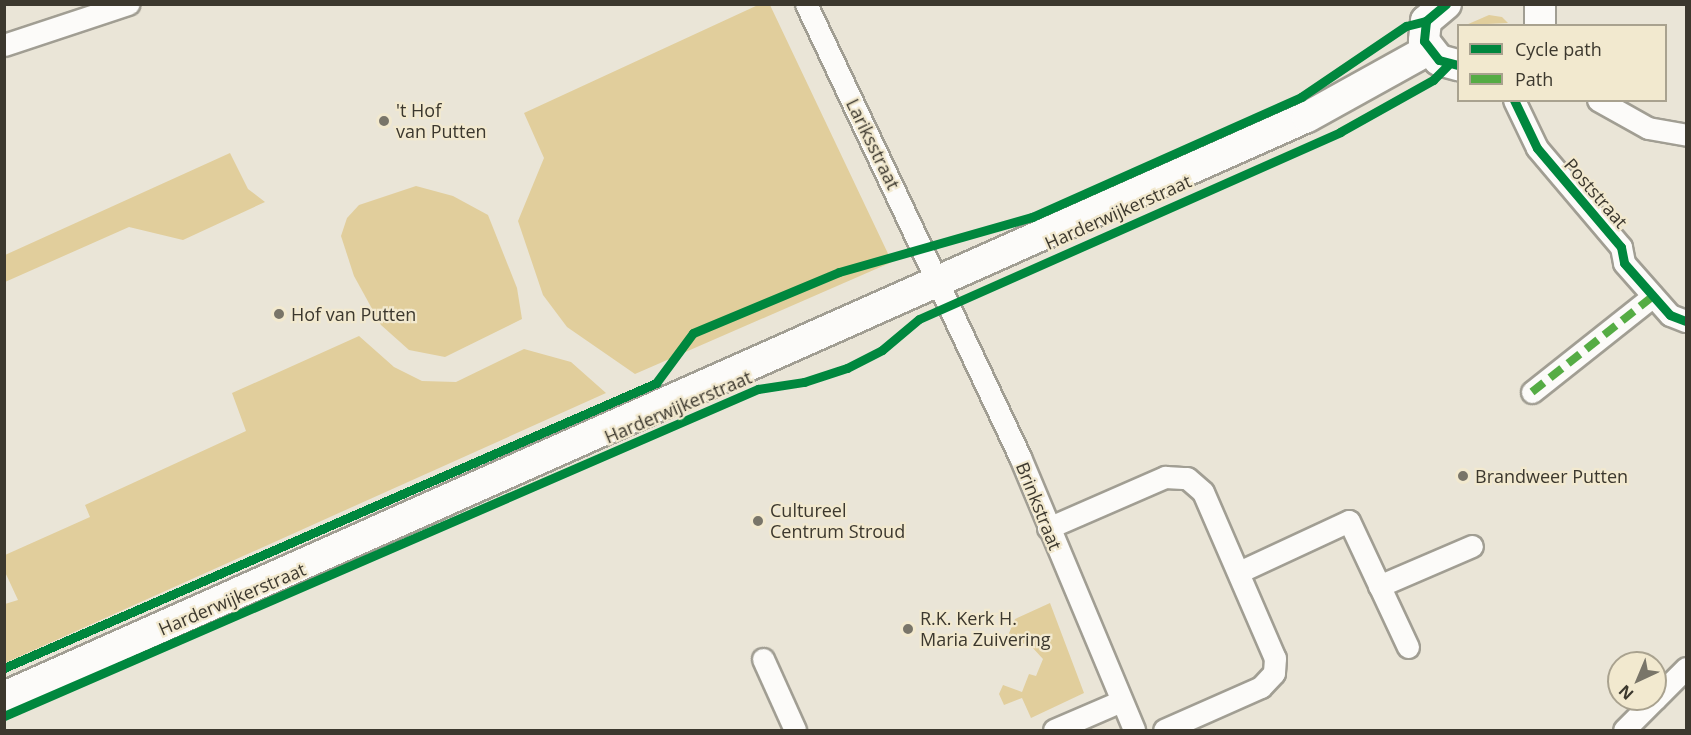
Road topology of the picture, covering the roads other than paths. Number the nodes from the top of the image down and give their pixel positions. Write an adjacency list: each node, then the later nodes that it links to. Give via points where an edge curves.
1 (128, 4): 6 (street)
2 (806, 4): 12 (street, Lariksstraat)
3 (1540, 4): 5 (main road)
4 (1435, 7): 7 (main road, via 1424,30)
5 (1540, 24)
6 (4, 45)
7 (1428, 50): 8 (main road, via 1448,65); 12 (main road, Harderwijkerstraat, via 1307,117)
8 (1457, 65)
9 (1515, 102): 13 (street, Poststraat, via 1537,148 1621,247 1624,263)
10 (1602, 102): 11 (street, via 1648,128)
11 (1685, 130)
12 (939, 284): 16 (street, Brinkstraat); 24 (main road, Harderwijkerstraat)
13 (1653, 296): 14 (street, Poststraat, via 1670,315); 15 (street)
14 (1686, 321)
15 (1532, 392)
16 (1048, 528): 18 (street, via 1165,477 1187,477 1203,492); 25 (street, Brinkstraat)
17 (1472, 546): 19 (street)
18 (1239, 572): 19 (street, via 1349,521); 30 (street, via 1275,658 1274,673 1261,687)
19 (1379, 586): 20 (street)
20 (1408, 647)
21 (763, 659): 27 (street)
22 (1686, 668): 23 (street)
23 (1667, 687)
24 (4, 697)
25 (1119, 702): 28 (street); 29 (street, Brinkstraat)
26 (1643, 711): 31 (street)
27 (795, 730)
28 (1054, 730)
29 (1134, 730)
30 (1164, 730)
31 (1624, 730)

